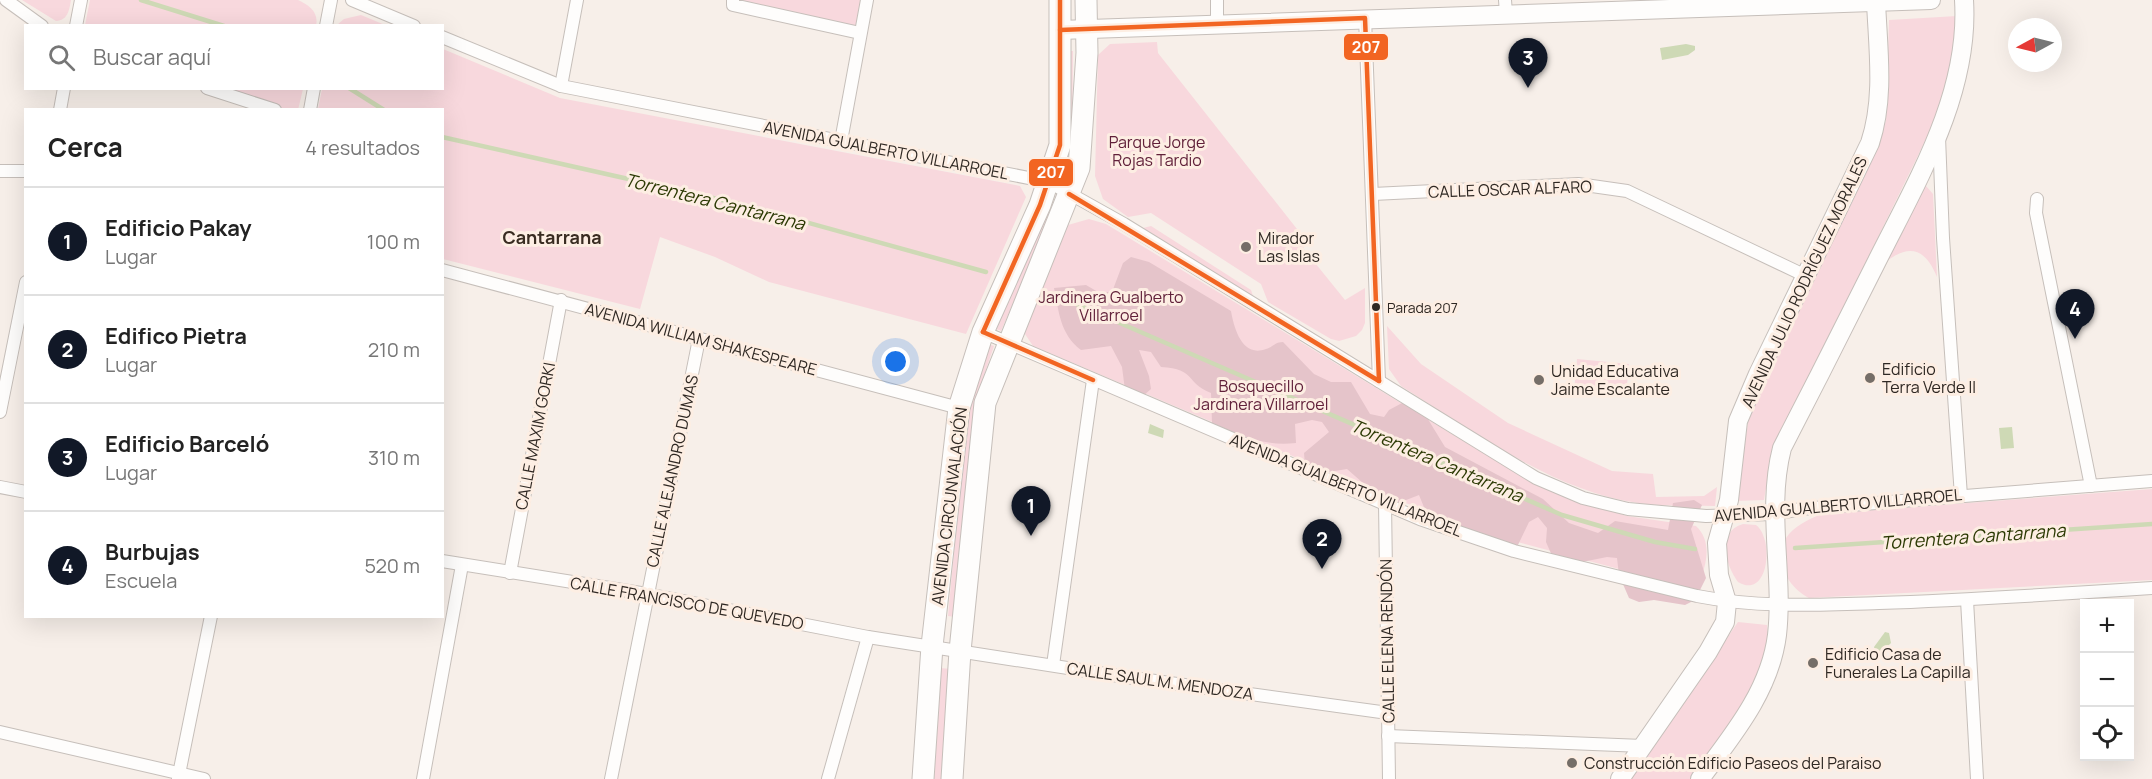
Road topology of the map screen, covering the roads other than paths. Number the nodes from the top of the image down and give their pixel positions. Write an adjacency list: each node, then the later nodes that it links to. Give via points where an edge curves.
1 (6, 0): 16 (street)
2 (81, 0): 17 (street)
3 (331, 0): 18 (street)
4 (352, 0): 19 (street)
5 (577, 0): 25 (street)
6 (733, 0): 23 (street, via 733,4)
7 (867, 0): 23 (street)
8 (1060, 0): 21 (highway, AVENIDA CIRCUNVALACIÓN)
9 (1086, 0): 22 (highway, AVENIDA CIRCUNVALACIÓN)
10 (1216, 0): 20 (street)
11 (1931, 0): 13 (main road)
12 (1965, 0): 32 (main road, via 1963,47)
13 (1876, 3): 14 (main road); 41 (main road, AVENIDA JULIO RODRÍGUEZ MORALES, via 1876,122 1870,143)
14 (1505, 7): 15 (main road)
15 (1365, 18): 20 (main road); 38 (street)
16 (39, 24)
17 (76, 24)
18 (326, 24)
19 (409, 24)
20 (1217, 25): 22 (main road)
21 (1060, 30): 22 (main road); 36 (highway, AVENIDA CIRCUNVALACIÓN, via 1060,145)
22 (1086, 30): 37 (highway, AVENIDA CIRCUNVALACIÓN, via 1081,156)
23 (860, 33): 33 (street)
24 (444, 39): 25 (street, AVENIDA GUALBERTO VILLARROEL)
25 (561, 87): 33 (street, AVENIDA GUALBERTO VILLARROEL)
26 (64, 90): 29 (street)
27 (213, 90): 30 (street)
28 (314, 90): 31 (street)
29 (60, 108)
30 (269, 108)
31 (310, 108)
32 (1939, 131): 55 (street); 57 (main road, via 1782,448)
33 (841, 141): 36 (street, AVENIDA GUALBERTO VILLARROEL)
34 (0, 171): 35 (street)
35 (24, 171)
36 (1049, 182): 37 (street, AVENIDA GUALBERTO VILLARROEL); 44 (highway, AVENIDA CIRCUNVALACIÓN)
37 (1069, 194): 46 (highway, AVENIDA CIRCUNVALACIÓN); 48 (street, AVENIDA GUALBERTO VILLARROEL)
38 (1373, 194): 41 (street, CALLE OSCAR ALFARO, via 1578,184 1627,191); 48 (street)
39 (2037, 199): 52 (street, via 2036,213)
40 (444, 271): 43 (street, AVENIDA WILLIAM SHAKESPEARE)
41 (1806, 276): 58 (main road, AVENIDA JULIO RODRÍGUEZ MORALES, via 1738,421)
42 (24, 292): 50 (street)
43 (561, 300): 45 (street, AVENIDA WILLIAM SHAKESPEARE); 61 (street, CALLE MAXIM GORKI)
44 (983, 332): 46 (street, AVENIDA GUALBERTO VILLARROEL); 49 (highway, AVENIDA CIRCUNVALACIÓN)
45 (699, 339): 49 (street, AVENIDA WILLIAM SHAKESPEARE); 63 (street, CALLE ALEJANDRO DUMAS)
46 (1008, 343): 47 (street, AVENIDA GUALBERTO VILLARROEL); 70 (highway, AVENIDA CIRCUNVALACIÓN, via 982,419)
47 (1093, 380): 56 (street, AVENIDA GUALBERTO VILLARROEL); 71 (street)
48 (1379, 381): 58 (street, AVENIDA GUALBERTO VILLARROEL, via 1536,478 1583,498 1628,509)
49 (959, 408): 69 (highway, AVENIDA CIRCUNVALACIÓN)
50 (0, 412)
51 (2152, 481): 52 (street, AVENIDA GUALBERTO VILLARROEL)
52 (2091, 486): 55 (street, AVENIDA GUALBERTO VILLARROEL)
53 (0, 488): 54 (street)
54 (24, 492)
55 (1961, 495): 57 (street, AVENIDA GUALBERTO VILLARROEL)
56 (1385, 503): 65 (street, AVENIDA GUALBERTO VILLARROEL, via 1514,551); 72 (street, CALLE ELENA RENDÓN)
57 (1774, 514): 58 (street, AVENIDA GUALBERTO VILLARROEL); 66 (main road)
58 (1725, 516): 65 (main road, AVENIDA JULIO RODRÍGUEZ MORALES, via 1717,555)
59 (444, 561): 60 (street, CALLE FRANCISCO DE QUEVEDO)
60 (462, 565): 61 (street, CALLE FRANCISCO DE QUEVEDO); 78 (street)
61 (510, 573): 63 (street, CALLE FRANCISCO DE QUEVEDO)
62 (2152, 588): 64 (street, AVENIDA GUALBERTO VILLARROEL)
63 (647, 594): 68 (street, CALLE FRANCISCO DE QUEVEDO); 79 (street, CALLE ALEJANDRO DUMAS)
64 (1967, 600): 66 (street, AVENIDA GUALBERTO VILLARROEL); 86 (street)
65 (1727, 602): 66 (street, AVENIDA GUALBERTO VILLARROEL); 75 (main road, AVENIDA JULIO RODRÍGUEZ MORALES, via 1725,622 1708,652)
66 (1777, 606): 85 (main road, via 1774,650 1760,688 1741,725)
67 (211, 618): 76 (street)
68 (868, 637): 69 (street, CALLE FRANCISCO DE QUEVEDO); 80 (street)
69 (932, 646): 70 (street, CALLE SAUL M. MENDOZA); 81 (highway, AVENIDA CIRCUNVALACIÓN)
70 (960, 651): 71 (street, CALLE SAUL M. MENDOZA); 82 (highway, AVENIDA CIRCUNVALACIÓN)
71 (1053, 665): 72 (street, CALLE SAUL M. MENDOZA)
72 (1388, 713): 74 (street, CALLE ELENA RENDÓN)
73 (0, 732): 76 (street)
74 (1388, 736): 75 (street); 83 (street, CALLE ELENA RENDÓN)
75 (1642, 746): 84 (main road, AVENIDA JULIO RODRÍGUEZ MORALES)
76 (178, 776): 77 (street)
77 (204, 779)
78 (423, 779)
79 (611, 779)
80 (828, 779)
81 (923, 779)
82 (952, 779)
83 (1389, 779)
84 (1620, 779)
85 (1700, 779)
86 (1977, 779)

